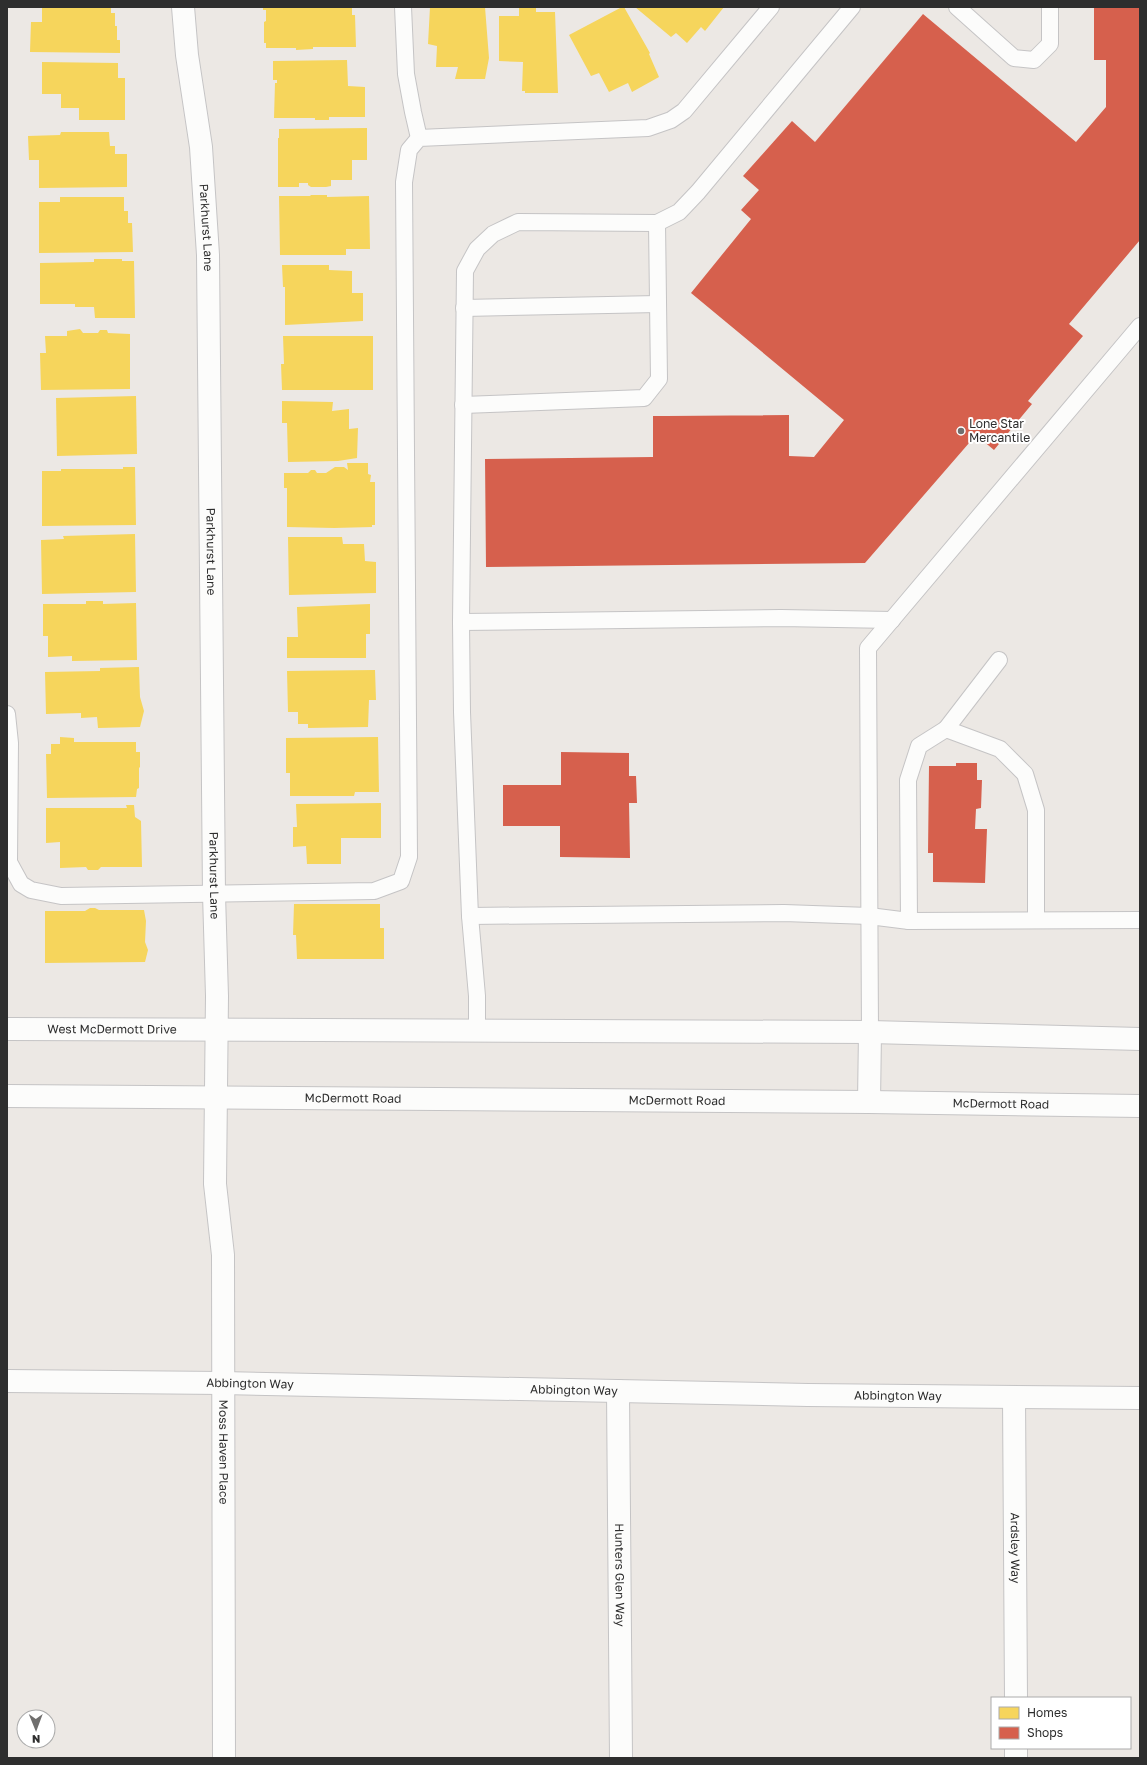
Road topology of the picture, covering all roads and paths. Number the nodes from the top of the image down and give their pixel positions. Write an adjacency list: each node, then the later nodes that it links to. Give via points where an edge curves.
1 (183, 7): 18 (street, Parkhurst Lane, via 187,55 201,147 208,256)
2 (403, 7): 7 (lane, via 406,74)
3 (771, 7): 7 (lane, via 684,111 671,120 648,128)
4 (852, 7): 8 (lane, via 680,212)
5 (957, 7): 6 (lane, via 1014,58 1034,60 1050,44)
6 (1050, 7)
7 (419, 138): 18 (lane, via 409,150 404,182 409,858 401,881 374,891)
8 (657, 223): 9 (lane); 10 (lane, via 518,222 493,234 477,249 465,271)
9 (658, 304): 10 (lane); 12 (lane, via 659,379 644,398)
10 (464, 308): 12 (lane)
11 (1140, 326): 13 (lane)
12 (463, 405): 14 (lane)
13 (892, 620): 14 (lane, via 781,618); 20 (lane, via 868,648)
14 (460, 622): 19 (lane)
15 (999, 660): 17 (lane)
16 (7, 714): 18 (lane, via 10,743 9,862 21,884 31,890 61,896)
17 (946, 729): 21 (lane, via 1000,749 1025,774 1036,810); 23 (lane, via 920,746 908,780)
18 (214, 894): 25 (street, Parkhurst Lane)
19 (470, 916): 20 (lane, via 776,913); 26 (lane, via 477,996)
20 (869, 916): 23 (lane); 27 (lane)
21 (1036, 920): 22 (lane); 23 (lane)
22 (1140, 920)
23 (909, 921)
24 (7, 1029): 25 (street, West McDermott Drive)
25 (217, 1030): 26 (street); 30 (street, Parkhurst Lane)
26 (477, 1031): 27 (street)
27 (870, 1032): 28 (street); 31 (street)
28 (1140, 1039)
29 (7, 1096): 30 (street)
30 (215, 1098): 31 (street, McDermott Road); 34 (street, Moss Haven Place, via 215,1184 223,1255)
31 (869, 1102): 32 (street, McDermott Road)
32 (1140, 1106)
33 (7, 1380): 34 (street, Abbington Way)
34 (222, 1383): 35 (street, Abbington Way); 39 (street, Moss Haven Place)
35 (618, 1391): 36 (street, Abbington Way); 40 (street, Hunters Glen Way)
36 (1014, 1397): 37 (street, Abbington Way); 38 (street, Ardsley Way)
37 (1140, 1398)
38 (1016, 1697)
39 (224, 1758)
40 (622, 1758)

